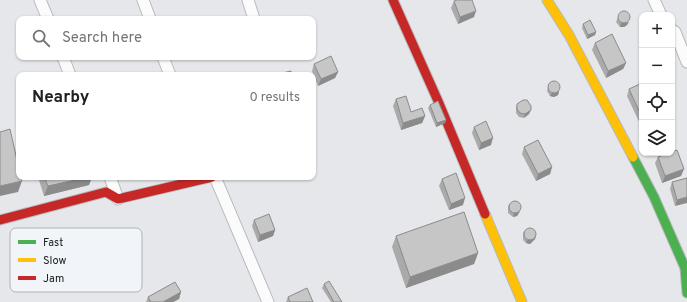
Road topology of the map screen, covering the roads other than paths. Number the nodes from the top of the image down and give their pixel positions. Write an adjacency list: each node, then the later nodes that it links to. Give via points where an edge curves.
1 (40, 0): 8 (street)
2 (143, 0): 9 (street)
3 (248, 0): 10 (street)
4 (393, 0): 24 (street)
5 (547, 0): 22 (street, via 571,39 654,197 685,268)
6 (654, 0): 7 (street)
7 (660, 12)
8 (47, 16)
9 (149, 16)
10 (253, 16)
11 (675, 32): 14 (street)
12 (64, 60): 15 (street)
13 (164, 60): 16 (street)
14 (687, 62)
15 (69, 72)
16 (169, 72)
17 (111, 180): 20 (street)
18 (199, 180): 20 (street)
19 (217, 180): 23 (street)
20 (118, 199): 21 (street, via 106,192)
21 (0, 220)
22 (687, 293)
23 (268, 302)
24 (522, 302)

